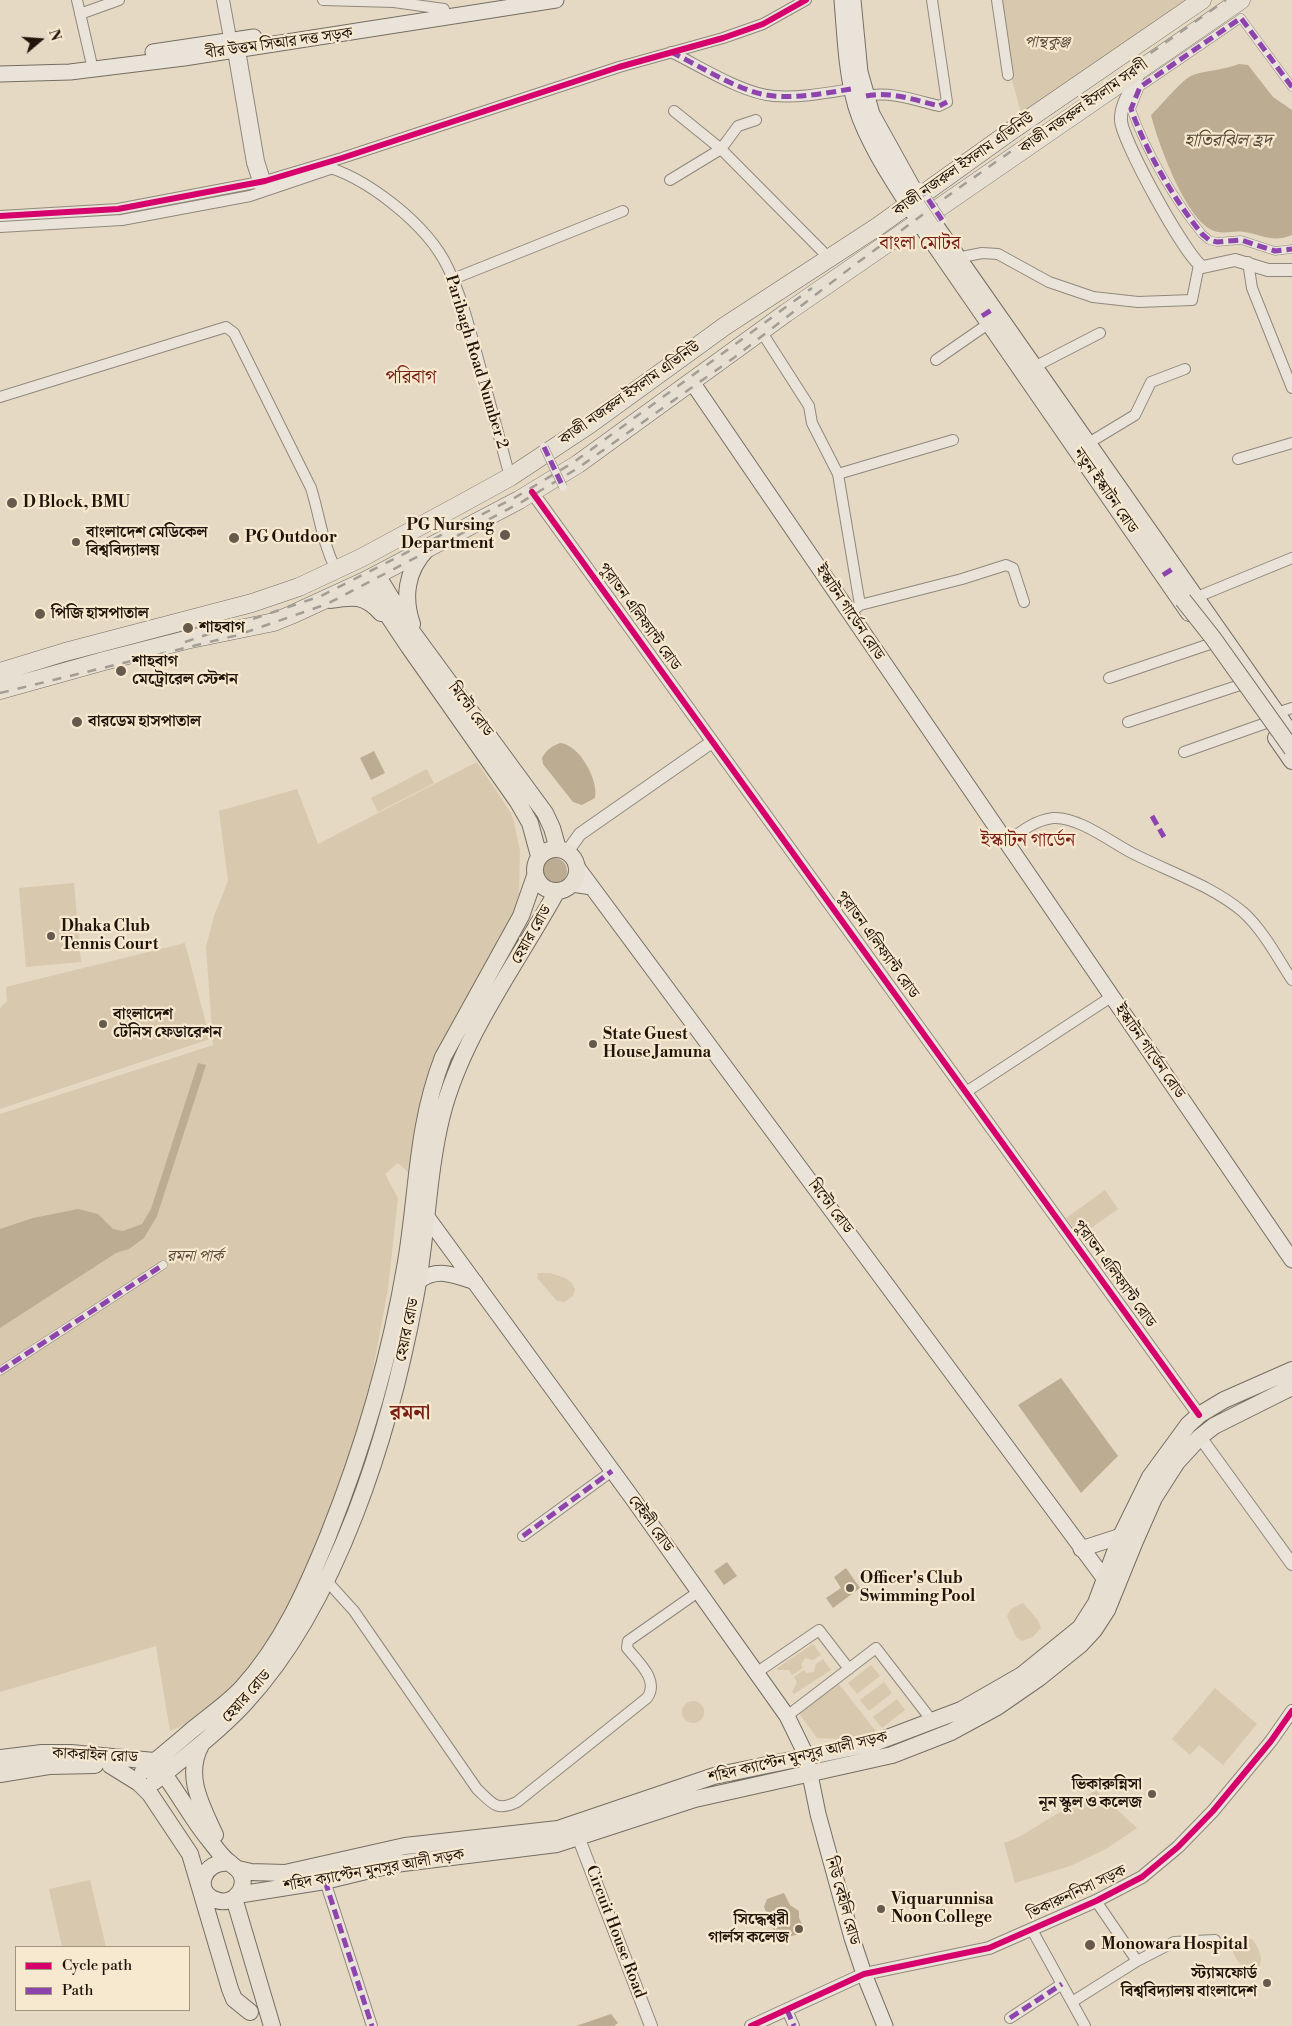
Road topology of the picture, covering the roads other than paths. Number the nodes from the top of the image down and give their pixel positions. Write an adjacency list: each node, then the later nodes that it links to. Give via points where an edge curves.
1 (77, 0): 16 (street)
2 (119, 0): 16 (street)
3 (223, 0): 17 (street)
4 (231, 0): 17 (street)
5 (323, 0): 15 (street, via 394,2)
6 (496, 0): 15 (main road)
7 (556, 0): 17 (main road, বীর উত্তম সিআর দত্ত সড়ক)
8 (806, 0): 18 (street, via 763,24)
9 (842, 0): 26 (main road)
10 (853, 0): 27 (main road, via 856,44)
11 (932, 0): 27 (street, via 947,102 938,106 901,96)
12 (997, 0): 24 (street)
13 (1202, 0): 36 (highway, কাজী নজরুল ইসলাম এভিনিউ)
14 (1241, 0): 21 (highway, কাজী নজরুল ইসলাম সরণী)
15 (444, 8): 17 (main road)
16 (80, 14): 19 (street)
17 (235, 45): 19 (main road); 22 (main road, বীর উত্তম সিআর দত্ত সড়ক, via 70,72); 35 (street)
18 (671, 52): 26 (street, via 735,84 772,96 806,96); 31 (street)
19 (91, 61): 22 (main road)
20 (0, 65): 22 (main road)
21 (1144, 66): 41 (highway, কাজী নজরুল ইসলাম সরণী); 47 (street, via 1120,121 1156,200)
22 (40, 69): 23 (main road, বীর উত্তম সিআর দত্ত সড়ক)
23 (0, 74)
24 (1008, 75)
25 (1292, 87): 43 (street, via 1241,18 1140,86 1131,109 1171,189 1202,234 1217,242 1241,240 1275,251)
26 (851, 89): 36 (main road, via 863,124)
27 (866, 96): 36 (main road, via 880,132)
28 (674, 111): 30 (street)
29 (756, 120): 30 (street, via 738,126)
30 (721, 149): 34 (street); 45 (street)
31 (342, 158): 32 (street); 33 (street)
32 (317, 164): 33 (street, Paribagh Road Number 2); 35 (street)
33 (332, 168): 35 (street); 51 (street, Paribagh Road Number 2, via 377,193 412,222 440,254)
34 (670, 180)
35 (263, 186): 37 (street); 40 (street, via 122,220)
36 (915, 196): 41 (main road); 45 (highway, কাজী নজরুল ইসলাম এভিনিউ)
37 (99, 211): 39 (street); 40 (street)
38 (623, 211): 51 (street)
39 (0, 216)
40 (100, 222): 42 (street)
41 (930, 223): 44 (highway, কাজী নজরুল ইসলাম এভিনিউ); 46 (main road, নতুন ইস্কাটন রোড); 50 (main road, নতুন ইস্কাটন রোড)
42 (0, 227)
43 (1292, 249)
44 (877, 252): 50 (main road, via 909,234 916,234); 53 (highway, কাজী নজরুল ইসলাম এভিনিউ)
45 (829, 258): 68 (highway, কাজী নজরুল ইসলাম এভিনিউ, via 725,326 590,424)
46 (957, 258): 47 (street, via 982,252 998,254 1070,291 1138,302 1192,300); 52 (main road, নতুন ইস্কাটন রোড)
47 (1199, 265): 48 (street, via 1207,267 1235,260)
48 (1254, 265): 49 (street, via 1279,271); 59 (street, via 1250,280 1255,299)
49 (1292, 270)
50 (955, 277): 52 (main road, নতুন ইস্কাটন রোড)
51 (452, 279): 68 (street, Paribagh Road Number 2, via 470,330)
52 (988, 316): 55 (street); 56 (main road, নতুন ইস্কাটন রোড); 61 (main road, নতুন ইস্কাটন রোড)
53 (761, 331): 58 (highway, কাজী নজরুল ইসলাম এভিনিউ); 67 (street, via 809,406 812,423)
54 (1100, 333): 56 (street)
55 (936, 360)
56 (1034, 367): 61 (main road, নতুন ইস্কাটন রোড)
57 (1185, 369): 64 (street, via 1151,382 1135,415)
58 (692, 382): 70 (highway, কাজী নজরুল ইসলাম এভিনিউ, via 578,464); 81 (main road, ইস্কাটন গার্ডেন রোড)
59 (1292, 388)
60 (0, 397): 75 (street, via 216,330 229,329 234,333 311,488 325,548)
61 (1057, 411): 64 (main road, নতুন ইস্কাটন রোড); 71 (main road, নতুন ইস্কাটন রোড)
62 (953, 440): 67 (street)
63 (1292, 443): 66 (street)
64 (1088, 444): 71 (main road, নতুন ইস্কাটন রোড)
65 (544, 447): 69 (street, bridge)
66 (1238, 459)
67 (838, 474): 81 (street)
68 (510, 476): 73 (highway, কাজী নজরুল ইসলাম এভিনিউ)
69 (563, 487)
70 (532, 492): 72 (highway, কাজী নজরুল ইসলাম এভিনিউ); 91 (street, পুরাতন এলিফ্যান্ট রোড)
71 (1114, 493): 76 (main road, নতুন ইস্কাটন রোড)
72 (426, 550): 77 (highway, কাজী নজরুল ইসলাম এভিনিউ); 82 (main road, via 416,561 406,596)
73 (361, 558): 75 (highway, কাজী নজরুল ইসলাম এভিনিউ); 77 (highway)
74 (1292, 558): 78 (street)
75 (336, 570): 84 (highway, কাজী নজরুল ইসলাম এভিনিউ, via 252,603)
76 (1169, 572): 78 (main road, নতুন ইস্কাটন রোড); 78 (main road, নতুন ইস্কাটন রোড)
77 (371, 578): 79 (highway, কাজী নজরুল ইসলাম এভিনিউ); 82 (main road, মিন্টো রোড)
78 (1185, 596): 83 (main road, নতুন ইস্কাটন রোড); 88 (main road, নতুন ইস্কাটন রোড); 92 (main road, bridge)
79 (325, 601): 82 (main road, via 348,596 368,603 380,612 402,644); 87 (highway, কাজী নজরুল ইসলাম এভিনিউ, via 274,622 186,640)
80 (1024, 602): 81 (street, via 1013,568 1006,565)
81 (855, 610): 97 (main road, ইস্কাটন গার্ডেন রোড)
82 (414, 644): 95 (main road, মিন্টো রোড, via 506,757); 99 (main road, মিন্টো রোড, via 518,802 530,823)
83 (1210, 644): 85 (street); 86 (main road, নতুন ইস্কাটন রোড)
84 (0, 672)
85 (1109, 678)
86 (1240, 685): 88 (main road, নতুন ইস্কাটন রোড); 89 (street)
87 (0, 690)
88 (1278, 715): 90 (main road, নতুন ইস্কাটন রোড); 93 (street)
89 (1128, 722)
90 (1286, 735): 94 (main road, নতুন ইস্কাটন রোড)
91 (712, 742): 96 (street); 107 (street, পুরাতন এলিফ্যান্ট রোড)
92 (1292, 750)
93 (1184, 752)
94 (1292, 761)
95 (552, 828): 96 (street, via 565,837); 98 (main road, মিন্টো রোড)
96 (577, 837): 98 (street)
97 (1006, 843): 105 (street, via 1033,825 1053,818 1062,818 1089,829 1227,900 1251,921); 106 (main road, ইস্কাটন গার্ডেন রোড)
98 (562, 850): 99 (main road, via 545,852); 100 (main road, via 574,858)
99 (540, 856): 101 (main road)
100 (577, 867): 102 (main road); 103 (main road, মিন্টো রোড)
101 (535, 876): 104 (main road, via 543,888); 119 (main road, via 521,916 436,1075 421,1136 411,1231 392,1334)
102 (572, 884): 103 (main road); 104 (main road)
103 (592, 887): 122 (main road, মিন্টো রোড)
104 (557, 892): 108 (main road, হেয়ার রোড, via 484,1018 452,1086 442,1116)
105 (1292, 980)
106 (1111, 997): 107 (street); 109 (main road, ইস্কাটন গার্ডেন রোড)
107 (966, 1092): 116 (street, পুরাতন এলিফ্যান্ট রোড)
108 (427, 1217): 111 (main road, হেয়ার রোড); 112 (main road, বেইলী রোড)
109 (1292, 1260)
110 (163, 1265): 114 (street)
111 (418, 1281): 112 (main road, via 429,1274 443,1273); 119 (main road, হেয়ার রোড, via 402,1358 368,1479)
112 (475, 1282): 118 (main road, বেইলী রোড)
113 (1292, 1370): 116 (main road, শহিদ ক্যাপ্টেন মুনসুর আলী সড়ক, via 1224,1400)
114 (0, 1371)
115 (1292, 1387): 117 (main road, শহিদ ক্যাপ্টেন মুনসুর আলী সড়ক, via 1214,1426)
116 (1199, 1415): 121 (main road, শহিদ ক্যাপ্টেন মুনসুর আলী সড়ক, via 1177,1437 1158,1464)
117 (1200, 1437): 123 (street); 125 (main road, শহিদ ক্যাপ্টেন মুনসুর আলী সড়ক, via 1177,1462 1154,1498)
118 (612, 1471): 120 (street); 126 (main road, বেইলী রোড)
119 (343, 1521): 124 (main road, হেয়ার রোড); 133 (main road, via 273,1647 241,1689)
120 (523, 1536)
121 (1121, 1536): 122 (main road); 125 (main road, শহিদ ক্যাপ্টেন মুনসুর আলী সড়ক)
122 (1081, 1549): 125 (main road, মিন্টো রোড)
123 (1292, 1564)
124 (326, 1580): 126 (street, via 354,1611 477,1789 495,1806 506,1807 517,1802 647,1698 652,1680 628,1648 628,1642); 134 (main road, হেয়ার রোড, via 318,1599 273,1669 245,1702)
125 (1111, 1581): 129 (main road, শহিদ ক্যাপ্টেন মুনসুর আলী সড়ক, via 1080,1628)
126 (698, 1592): 128 (main road, বেইলী রোড)
127 (849, 1669): 128 (street, via 819,1630); 131 (street); 132 (street, via 876,1648)
128 (756, 1673): 131 (main road, বেইলী রোড)
129 (1025, 1680): 132 (main road, শহিদ ক্যাপ্টেন মুনসুর আলী সড়ক); 140 (main road, শহিদ ক্যাপ্টেন মুনসুর আলী সড়ক, via 979,1718 922,1744 892,1755)
130 (1292, 1711): 149 (street, ভিকারুননিসা সড়ক, via 1213,1811 1178,1847 1142,1877)
131 (787, 1716): 136 (main road, বেইলী রোড)
132 (932, 1722): 136 (main road, শহিদ ক্যাপ্টেন মুনসুর আলী সড়ক, via 874,1743)
133 (183, 1738): 135 (main road, via 155,1749); 139 (main road)
134 (202, 1743): 139 (main road, হেয়ার রোড); 143 (main road, via 194,1766 196,1790)
135 (95, 1755): 137 (main road, কাকরাইল রোড, via 42,1753); 139 (main road, কাকরাইল রোড)
136 (806, 1755): 140 (main road, বেইলী রোড); 143 (main road, শহিদ ক্যাপ্টেন মুনসুর আলী সড়ক, via 688,1783 558,1829 405,1846 285,1873)
137 (0, 1758)
138 (110, 1765): 139 (main road, কাকরাইল রোড); 141 (main road, কাকরাইল রোড, via 49,1766); 144 (main road, via 139,1782 159,1806)
139 (154, 1772): 143 (main road); 144 (main road, কাকরাইল রোড, via 200,1855)
140 (810, 1773): 142 (main road, শহিদ ক্যাপ্টেন মুনসুর আলী সড়ক, via 695,1799); 154 (main road, নিউ বেইলি রোড, via 818,1814)
141 (0, 1774)
142 (579, 1838): 145 (main road, শহিদ ক্যাপ্টেন মুনসুর আলী সড়ক, via 557,1844 395,1864); 162 (street, Circuit House Road)
143 (229, 1862): 144 (main road, via 217,1863); 147 (main road, via 242,1879)
144 (203, 1878): 148 (main road, via 204,1889); 159 (main road, via 230,1989 234,1999)
145 (325, 1881): 146 (main road, শহিদ ক্যাপ্টেন মুনসুর আলী সড়ক); 161 (street)
146 (289, 1887): 147 (main road, শহিদ ক্যাপ্টেন মুনসুর আলী সড়ক); 150 (main road, via 245,1905)
147 (236, 1897): 148 (main road, শহিদ ক্যাপ্টেন মুনসুর আলী সড়ক, via 223,1902); 150 (main road)
148 (212, 1898): 159 (main road)
149 (1096, 1902): 151 (street, ভিকারুননিসা সড়ক); 153 (street)
150 (240, 1923): 160 (main road)
151 (1032, 1930): 154 (street, ভিকারুননিসা সড়ক, via 965,1954); 155 (street)
152 (1215, 1940): 153 (street, via 1174,1942)
153 (1138, 1961): 156 (street)
154 (864, 1974): 157 (street); 165 (main road, নিউ বেইলি রোড)
155 (1062, 1984): 156 (street); 158 (street)
156 (1072, 2002): 166 (street)
157 (787, 2010): 163 (street); 164 (street)
158 (1010, 2018)
159 (252, 2019)
160 (272, 2026)
161 (372, 2026)
162 (651, 2026)
163 (751, 2026)
164 (794, 2026)
165 (885, 2026)
166 (1085, 2026)

